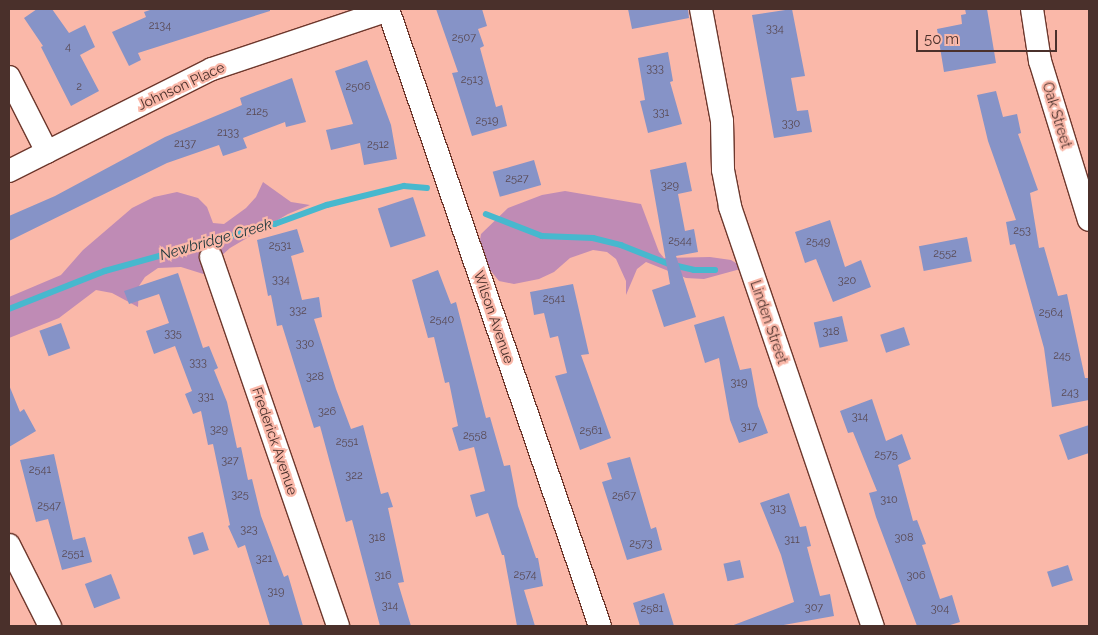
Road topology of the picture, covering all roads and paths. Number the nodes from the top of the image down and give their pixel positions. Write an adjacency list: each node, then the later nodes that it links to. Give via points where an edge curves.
1 (388, 9): 5 (street, Johnson Place, via 212,69); 12 (street, Wilson Avenue)
2 (701, 9): 13 (street, Linden Street, via 722,121 723,170 730,207)
3 (1032, 9): 7 (street, Oak Street, via 1040,61)
4 (9, 77): 5 (street)
5 (46, 152): 6 (street, Johnson Place)
6 (9, 171)
7 (1089, 220)
8 (212, 257): 11 (street, Frederick Avenue)
9 (11, 553): 10 (street)
10 (50, 626)
11 (338, 626)
12 (600, 626)
13 (873, 626)

